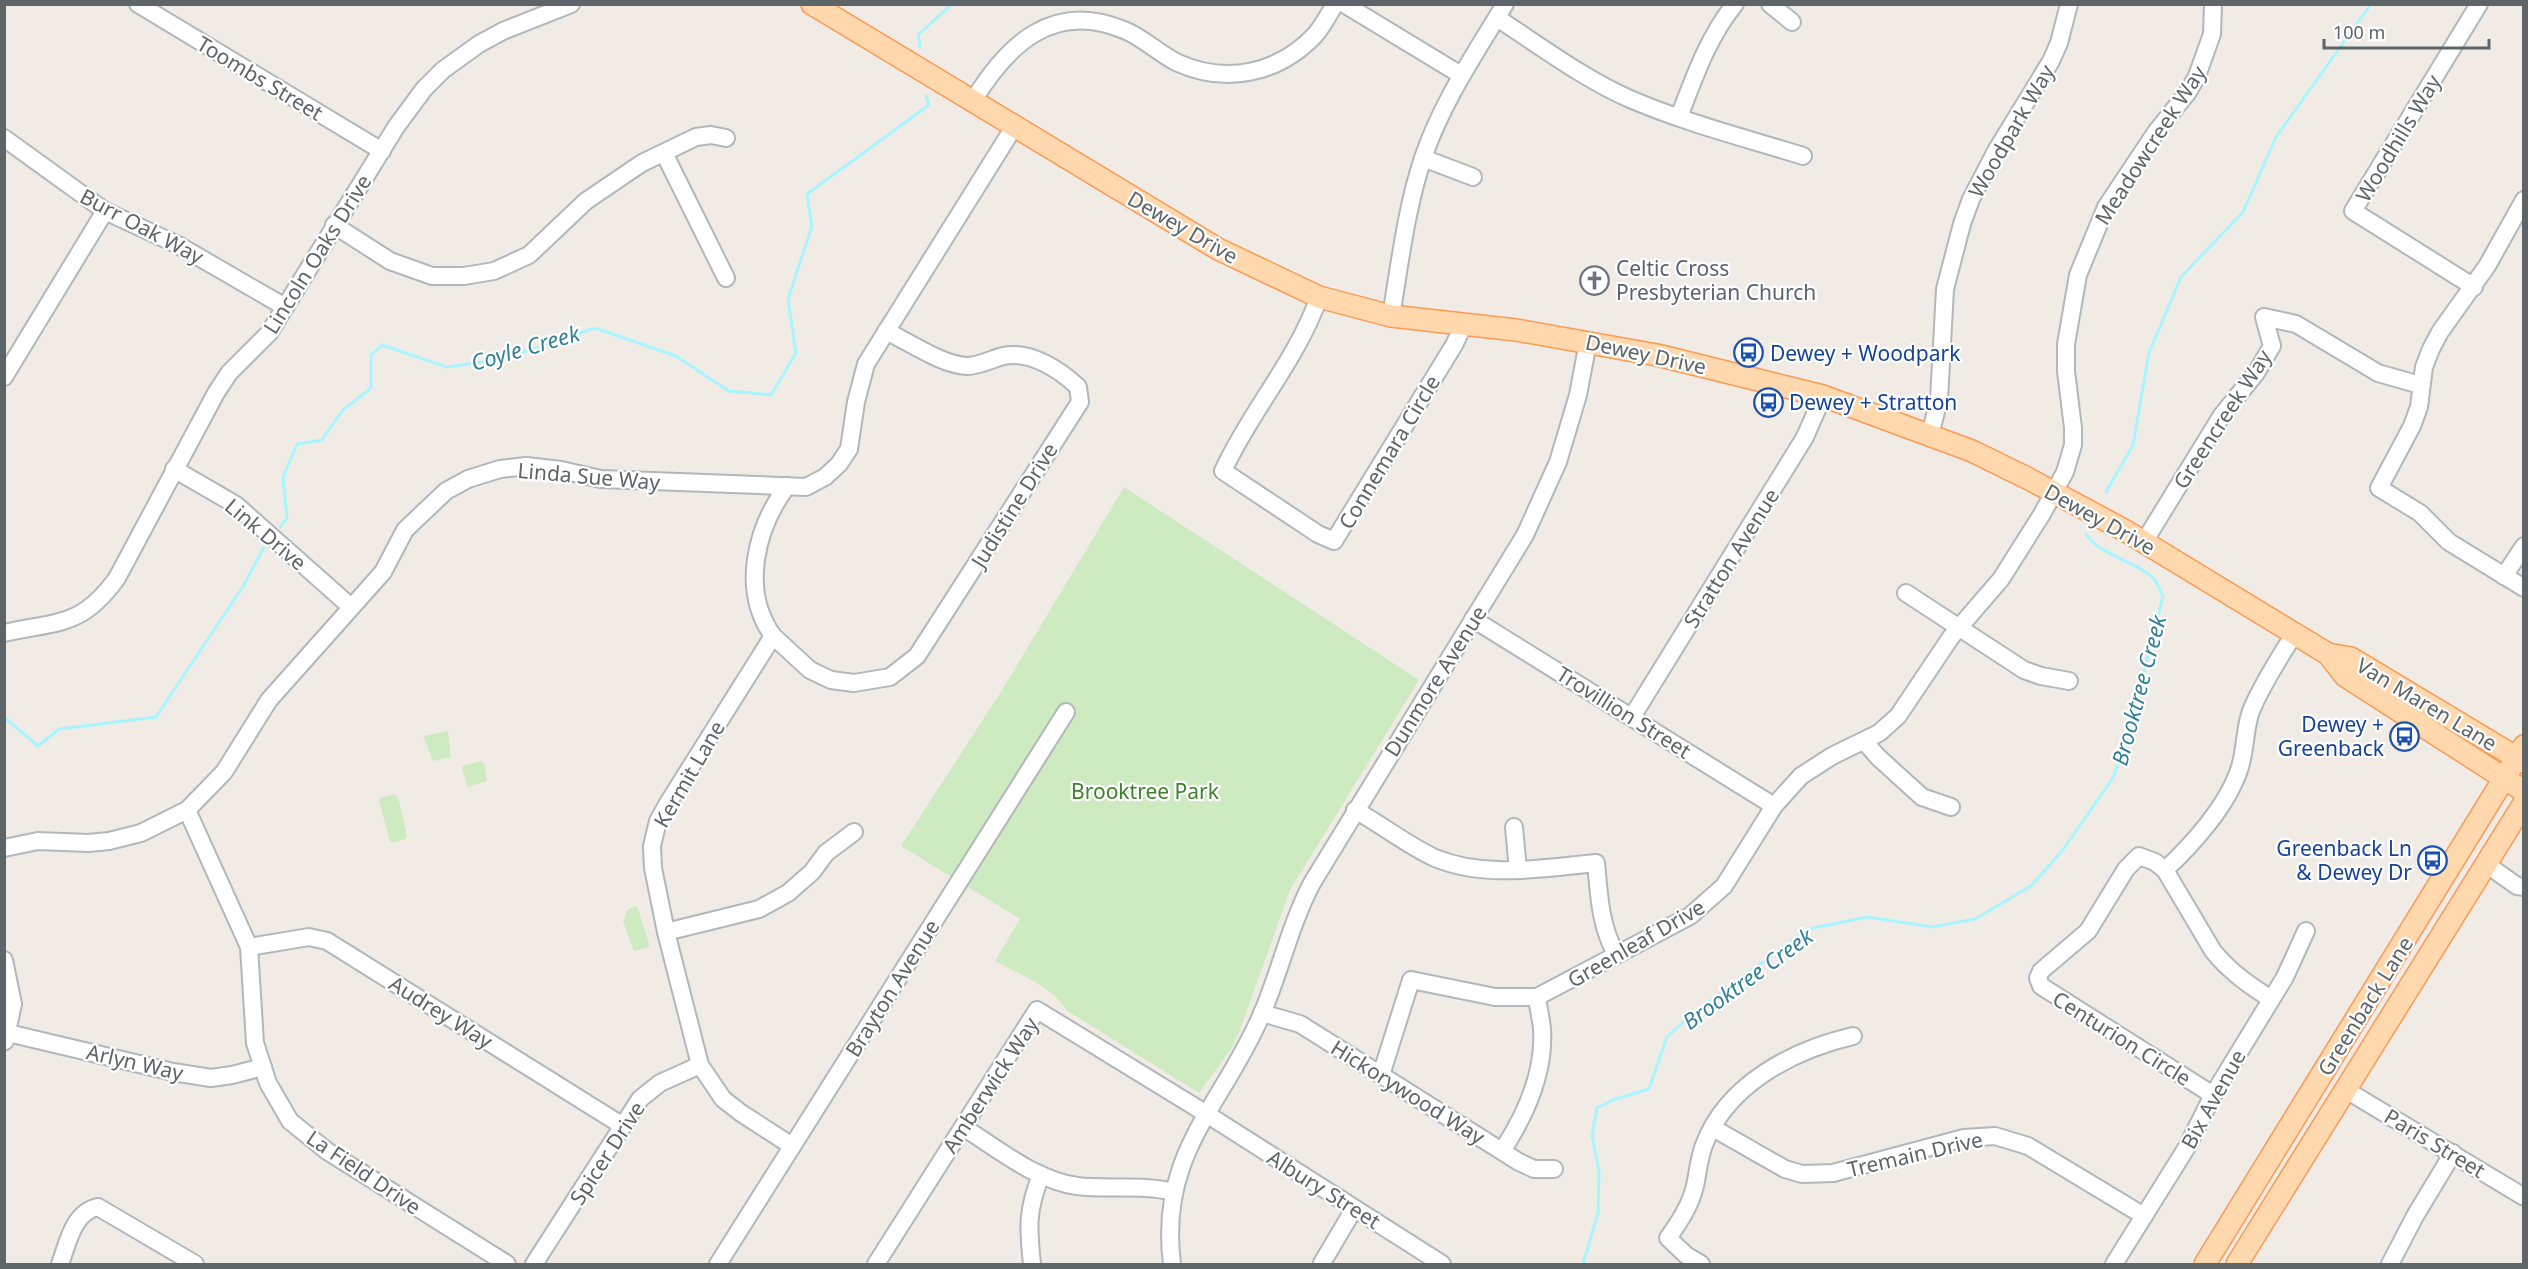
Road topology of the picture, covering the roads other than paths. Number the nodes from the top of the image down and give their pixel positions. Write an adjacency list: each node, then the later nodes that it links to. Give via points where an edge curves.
1 (138, 4): 19 (street, Toombs Street)
2 (571, 4): 19 (street, Lincoln Oaks Drive, via 502,31 457,59 424,89)
3 (1335, 4): 14 (street, via 1317,32 1285,59 1238,74 1192,69 1109,24 1061,22 1014,46)
4 (1344, 4): 13 (street)
5 (1735, 4): 15 (street, via 1706,50)
6 (1770, 4): 12 (street)
7 (2069, 4): 38 (street, Woodpark Way, via 2051,61 1996,151 1962,224 1946,289 1939,400)
8 (2213, 4): 41 (street, Meadowcreek Way, via 2212,34 2198,76 2106,207 2078,275 2066,344 2073,445)
9 (2479, 4): 28 (street, Woodhills Way, via 2353,211)
10 (821, 7): 14 (main road, Dewey Drive)
11 (1501, 11): 13 (street); 15 (street, via 1608,88)
12 (1792, 22)
13 (1461, 75): 22 (street)
14 (973, 101): 16 (main road, Dewey Drive)
15 (1679, 117): 21 (street)
16 (1014, 127): 29 (main road, Dewey Drive, via 1218,249); 33 (street, Linda Sue Way)
17 (4, 138): 25 (street, Burr Oak Way)
18 (726, 138): 20 (street, via 696,137)
19 (381, 151): 26 (street, Lincoln Oaks Drive)
20 (664, 153): 26 (street, via 586,201 529,255 494,271 432,276 390,261); 27 (street)
21 (1803, 156)
22 (1423, 158): 23 (street); 31 (street, via 1406,222)
23 (1473, 177)
24 (2523, 200): 28 (street)
25 (105, 211): 30 (street, Burr Oak Way, via 178,245); 35 (street)
26 (334, 225): 30 (street, Lincoln Oaks Drive)
27 (726, 278)
28 (2474, 287): 36 (street, via 2436,340)
29 (1319, 297): 31 (main road, Dewey Drive); 32 (street, Connemara Circle, via 1297,348 1223,471 1334,541)
30 (285, 307): 39 (street, Lincoln Oaks Drive, via 264,340 240,362 216,393)
31 (1391, 316): 32 (main road, Dewey Drive)
32 (1464, 324): 34 (main road, Dewey Drive)
33 (886, 331): 40 (street, Linda Sue Way, via 866,364 849,449 825,477 806,488); 52 (street, Judistine Drive, via 950,363 969,366 1007,355 1026,356 1068,378 1078,387 1080,402 917,656 890,677 854,683 831,680 810,670)
34 (1588, 342): 37 (main road, Dewey Drive); 48 (street, Dunmore Avenue, via 1570,424 1542,499 1525,535)
35 (4, 377)
36 (2420, 385): 42 (street, Greencreek Way, via 2378,373 2296,324 2264,317 2272,346 2222,415); 44 (street, via 2419,407 2412,426 2379,488 2420,513 2449,542)
37 (1822, 396): 38 (main road, Dewey Drive); 56 (street, Stratton Avenue, via 1805,437)
38 (1930, 435): 41 (main road, Dewey Drive, via 1972,451)
39 (174, 470): 47 (street, Link Drive, via 236,505); 50 (street, Lincoln Oaks Drive, via 117,578 97,602 58,624)
40 (787, 486): 47 (street, Linda Sue Way, via 601,480 526,466 500,469 446,491 416,517 382,572); 52 (street, via 763,528 755,564 760,609)
41 (2054, 493): 42 (main road, Dewey Drive); 49 (street, Greenleaf Drive, via 2001,579)
42 (2144, 542): 51 (main road, Dewey Drive)
43 (2523, 546): 44 (street)
44 (2504, 576): 45 (street)
45 (2523, 588)
46 (1906, 593): 49 (street)
47 (351, 607): 64 (street, Linda Sue Way, via 269,700 224,772)
48 (1473, 619): 56 (street, Trovillion Street); 65 (street, Dunmore Avenue)
49 (1958, 628): 54 (street, via 2024,670); 57 (street, Greenleaf Drive, via 1898,716)
50 (4, 633)
51 (2294, 634): 53 (main road, Dewey Drive); 71 (street, via 2250,714 2239,770 2230,789 2199,837)
52 (773, 636): 74 (street, Kermit Lane, via 658,820 652,846 653,868)
53 (2328, 654): 58 (main road, Van Maren Lane, via 2351,658); 59 (main road, Dewey Drive, via 2345,676)
54 (2069, 681)
55 (1066, 712): 93 (street, Brayton Avenue)
56 (1632, 717): 62 (street, Trovillion Street)
57 (1864, 741): 62 (street, Greenleaf Drive, via 1814,766); 63 (street, via 1922,797)
58 (2521, 755): 59 (main road, Greenback Lane)
59 (2504, 778): 60 (main road, Dewey Drive); 83 (main road, Greenback Lane)
60 (2523, 791)
61 (2523, 803): 69 (main road, Greenback Lane)
62 (1774, 806): 76 (street, Greenleaf Drive, via 1724,886 1711,900 1690,916)
63 (1951, 807)
64 (187, 810): 68 (street, Linda Sue Way, via 141,833 110,841 38,841); 75 (street, La Field Drive)
65 (1355, 810): 70 (street, via 1437,858 1488,870); 80 (street, Dunmore Avenue, via 1304,898)
66 (1514, 827): 70 (street)
67 (854, 832): 74 (street, via 826,853 788,893 759,909)
68 (4, 848)
69 (2486, 864): 72 (street); 87 (main road, Greenback Lane)
70 (1518, 870): 76 (street, via 1596,862 1601,911)
71 (2165, 870): 79 (street, via 2222,963); 88 (street, Centurion Circle, via 2139,856 2126,869 2088,931 2046,965 2038,978 2041,986 2054,996)
72 (2523, 887)
73 (2306, 931): 79 (street, Bix Avenue)
74 (666, 932): 84 (street, Kermit Lane)
75 (249, 947): 85 (street, La Field Drive, via 255,1043); 90 (street, Audrey Way, via 309,937 327,940)
76 (1616, 954): 78 (street, Greenleaf Drive)
77 (4, 960): 82 (street, via 13,1004)
78 (1537, 997): 86 (street, Greenleaf Drive, via 1495,997 1411,980); 94 (street, via 1542,1030 1536,1082 1524,1114)
79 (2271, 999): 88 (street, Bix Avenue)
80 (1262, 1013): 86 (street, Hickorywood Way, via 1300,1024); 89 (street, Dunmore Avenue, via 1248,1045)
81 (1853, 1036): 92 (street, via 1788,1059 1766,1072 1740,1091)
82 (6, 1037): 85 (street, Arlyn Way, via 210,1078)
83 (2338, 1050): 87 (main road); 114 (main road, Greenback Lane)
84 (700, 1065): 90 (street, Spicer Drive, via 660,1083 640,1099); 93 (street, Kermit Lane, via 723,1099)
85 (263, 1067): 105 (street, La Field Drive, via 290,1121 327,1151)
86 (1381, 1075): 94 (street, Hickorywood Way)
87 (2346, 1090): 95 (street, Paris Street); 115 (main road, Greenback Lane)
88 (2213, 1095): 101 (street, Bix Avenue, via 2187,1147)
89 (1205, 1113): 91 (street, Amberwick Way, via 1037,1010); 98 (street, Dunmore Avenue, via 1191,1140); 100 (street, Albury Street)
90 (623, 1126): 106 (street, Spicer Drive)
91 (963, 1127): 97 (street); 108 (street, Amberwick Way)
92 (1713, 1128): 101 (street, Tremain Drive, via 1785,1169 1802,1174 1846,1170 1964,1138 1995,1136 2028,1146); 112 (street, via 1704,1144 1690,1203 1668,1238)
93 (792, 1146): 107 (street, Brayton Avenue)
94 (1502, 1151): 96 (street, Hickorywood Way, via 1527,1166)
95 (2452, 1153): 99 (street, Paris Street); 116 (street)
96 (1554, 1169)
97 (1041, 1175): 98 (street, via 1077,1186 1140,1186); 109 (street, via 1028,1216)
98 (1174, 1192): 110 (street, Dunmore Avenue, via 1170,1223)
99 (2523, 1197)
100 (1354, 1209): 102 (street); 111 (street, Albury Street)
101 (2144, 1216): 113 (street, Bix Avenue)
102 (1322, 1263)
103 (60, 1264): 104 (street, via 79,1216 98,1206)
104 (195, 1264)
105 (507, 1264)
106 (534, 1264)
107 (718, 1264)
108 (876, 1264)
109 (1032, 1264)
110 (1172, 1264)
111 (1442, 1264)
112 (1701, 1264)
113 (2114, 1264)
114 (2205, 1264)
115 (2237, 1264)
116 (2390, 1264)

